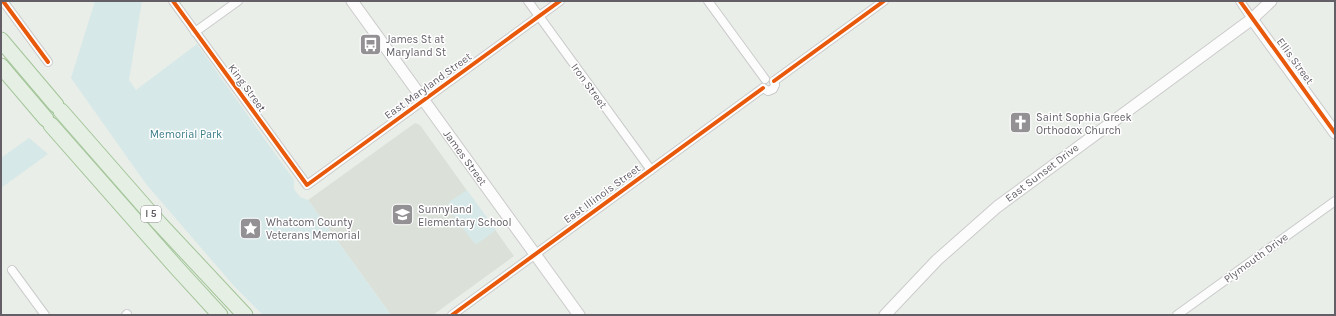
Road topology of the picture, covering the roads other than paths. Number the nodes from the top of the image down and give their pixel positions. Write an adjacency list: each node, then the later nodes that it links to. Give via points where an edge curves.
1 (2, 1): 15 (street)
2 (173, 1): 13 (street, King Street)
3 (238, 1): 13 (street)
4 (352, 1): 20 (street, James Street)
5 (528, 1): 11 (street, Iron Street)
6 (560, 1): 11 (street, East Maryland Street)
7 (708, 1): 17 (street)
8 (884, 1): 18 (street)
9 (1240, 1): 12 (street, Ellis Street)
10 (1271, 1): 12 (street, East Sunset Drive)
11 (539, 16): 20 (street, East Maryland Street); 22 (street, Iron Street)
12 (1252, 19): 21 (street, Ellis Street); 32 (street, East Sunset Drive, via 996,207 937,260)
13 (195, 32): 23 (street, King Street)
14 (1, 40): 29 (highway, I 5, via 159,223)
15 (48, 62)
16 (1, 66): 28 (highway, I 5)
17 (765, 79): 18 (street, via 770,78); 19 (street, via 762,83)
18 (774, 81): 19 (street, via 775,86 771,90)
19 (763, 88): 22 (street, East Illinois Street)
20 (424, 100): 23 (street, East Maryland Street); 25 (street, James Street)
21 (1335, 132)
22 (651, 170): 25 (street, East Illinois Street)
23 (307, 185)
24 (1335, 201): 33 (street, Plymouth Drive)
25 (535, 254): 30 (street, East Illinois Street); 31 (street, James Street)
26 (12, 270): 27 (street)
27 (45, 315)
28 (220, 315)
29 (244, 315)
30 (452, 315)
31 (579, 315)
32 (885, 315)
33 (1177, 315)

